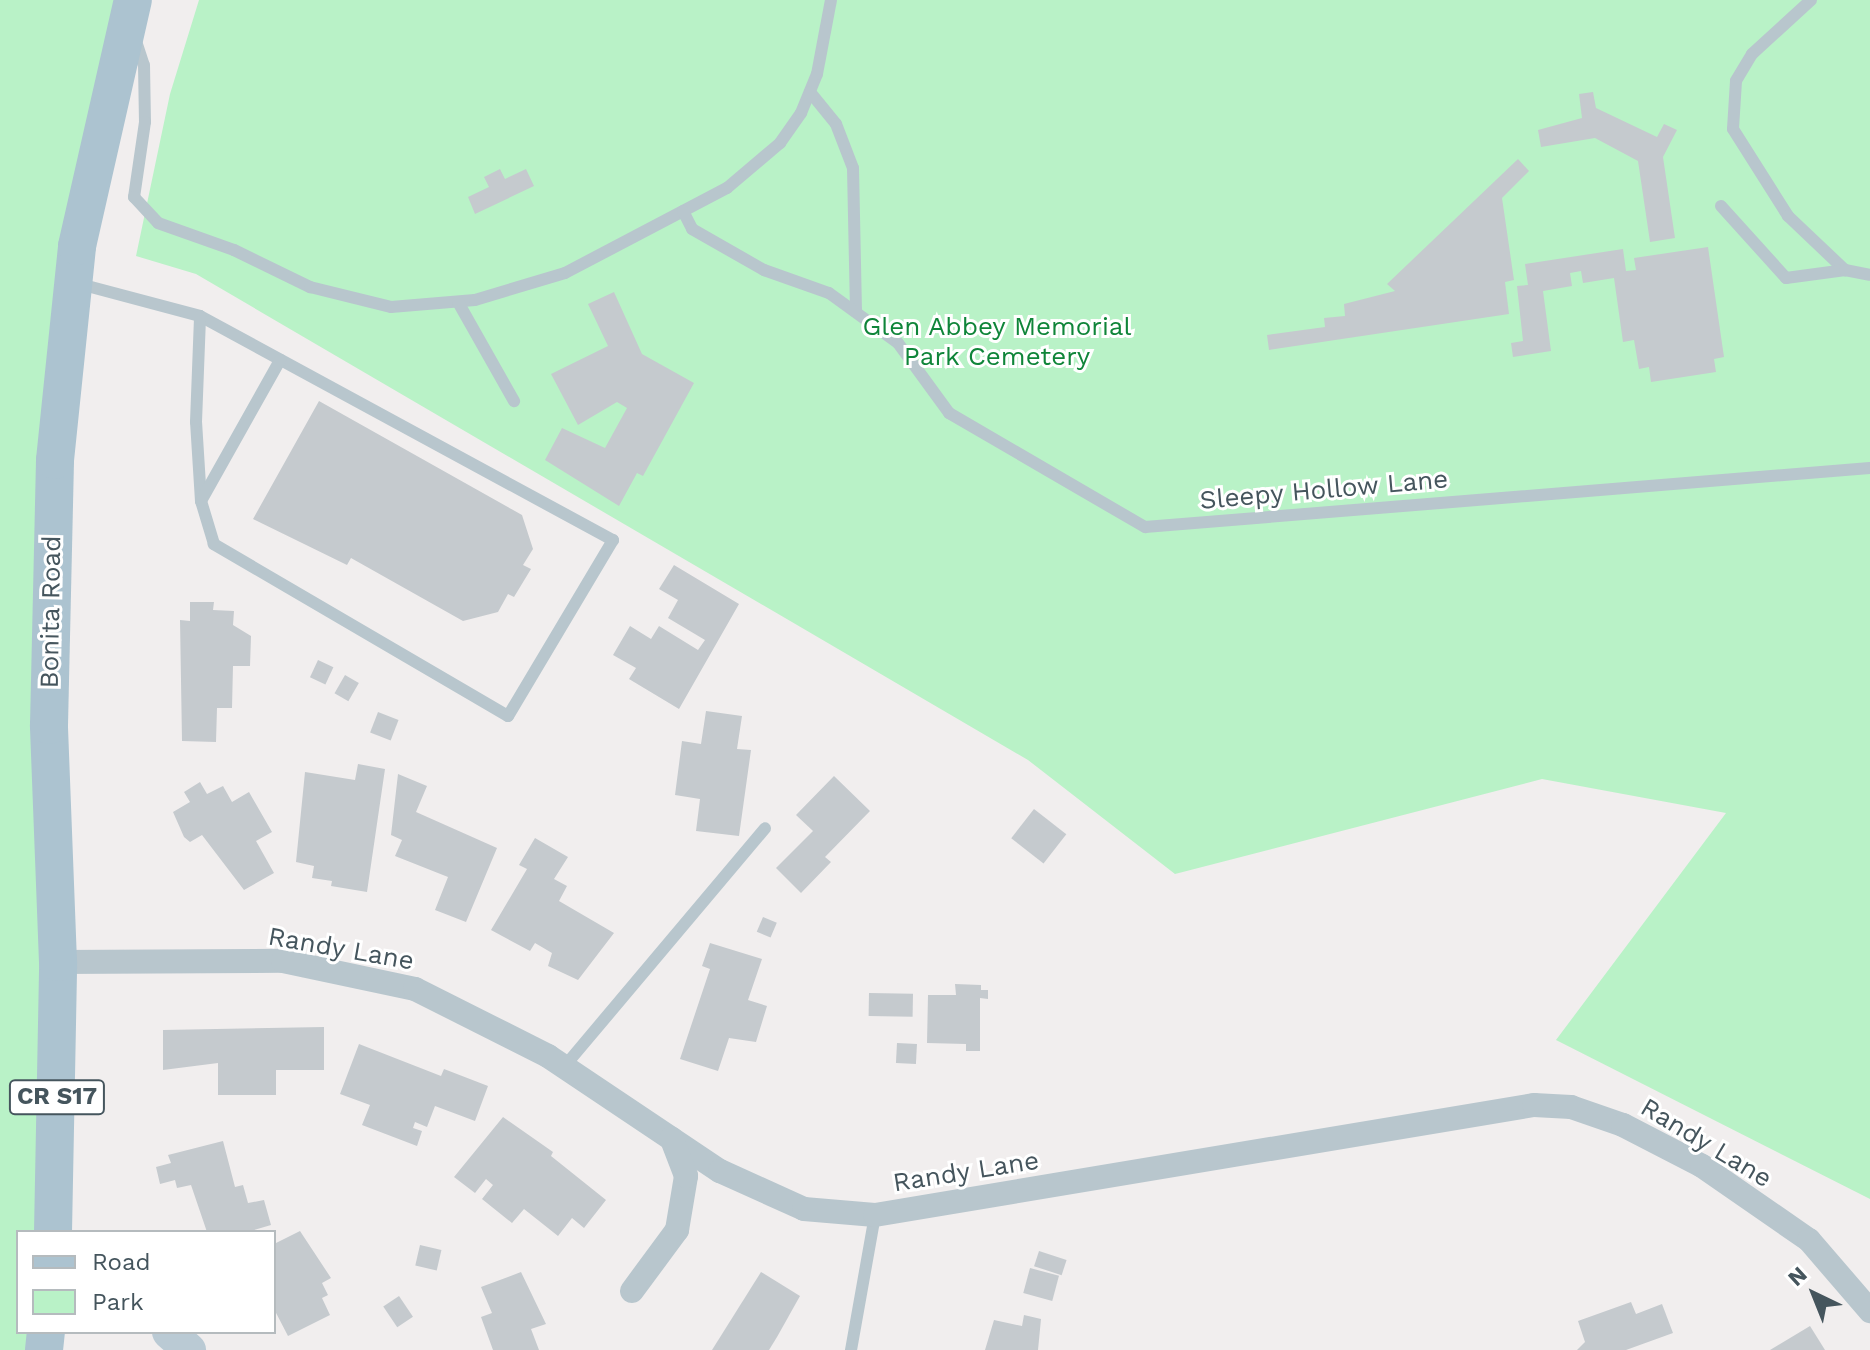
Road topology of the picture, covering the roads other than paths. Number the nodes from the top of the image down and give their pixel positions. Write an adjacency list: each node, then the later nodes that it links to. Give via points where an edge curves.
1 (831, 0): 4 (lane)
2 (1811, 0): 7 (lane, via 1752,54 1736,81 1733,129 1788,216)
3 (131, 10): 9 (main road, Bonita Road / CR S17); 10 (lane, via 144,65 145,122 134,197 158,223 234,250 310,287 391,307)
4 (810, 92): 6 (lane, via 780,143 727,188); 11 (lane, via 836,124 853,168)
5 (1721, 206): 7 (lane, via 1786,278)
6 (683, 211): 10 (lane, via 565,273); 11 (lane, Sleepy Hollow Lane, via 692,229 764,270 829,293)
7 (1845, 270): 8 (lane)
8 (1870, 275)
9 (73, 282): 12 (lane); 18 (main road, Bonita Road / CR S17, via 55,460 49,709)
10 (458, 302): 14 (lane)
11 (856, 312): 15 (lane, Sleepy Hollow Lane, via 898,343 949,413 1145,527)
12 (200, 316): 13 (lane); 16 (lane, via 196,422)
13 (280, 360): 16 (lane); 16 (lane, via 613,540 508,716 214,544)
14 (514, 401)
15 (1870, 468)
16 (201, 501)
17 (765, 828): 19 (lane)
18 (58, 962): 19 (street, Randy Lane, via 283,961 415,989); 22 (main road, Bonita Road / CR S17)
19 (564, 1067): 20 (street, Randy Lane)
20 (672, 1139): 21 (street, Randy Lane, via 777,1200 804,1209); 23 (street, via 686,1176 677,1230)
21 (875, 1215): 24 (street, Randy Lane, via 1534,1105 1571,1107 1623,1125 1702,1166 1809,1240); 27 (lane)
22 (53, 1230)
23 (632, 1291)
24 (1870, 1311)
25 (171, 1334): 26 (street)
26 (189, 1350)
27 (851, 1350)

